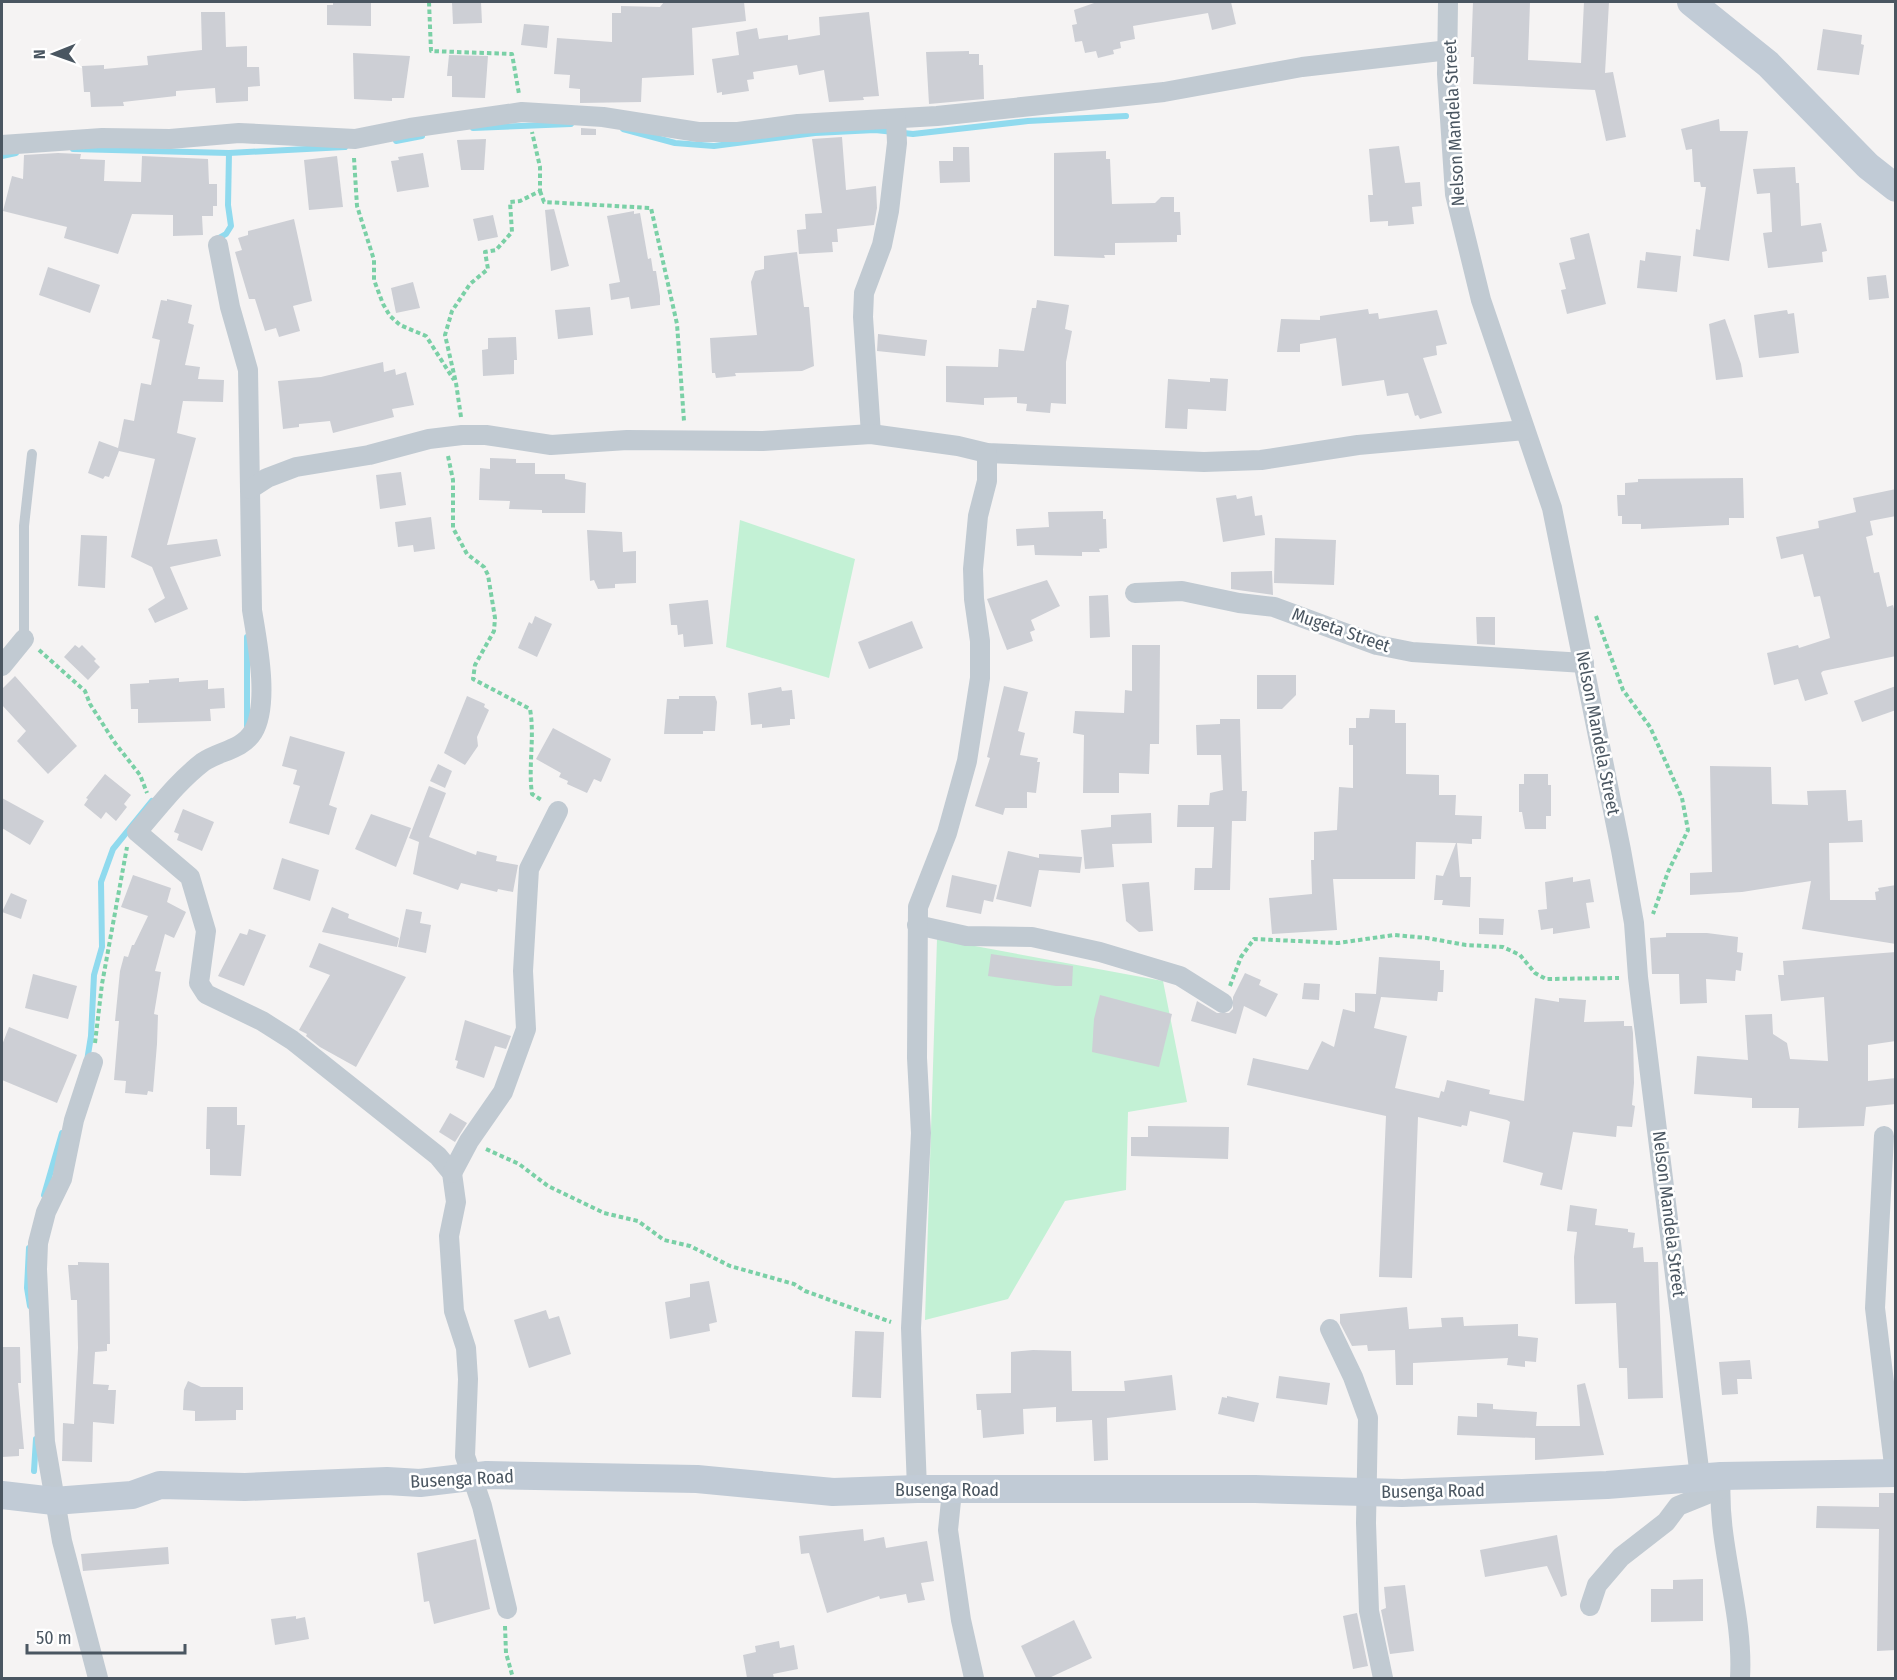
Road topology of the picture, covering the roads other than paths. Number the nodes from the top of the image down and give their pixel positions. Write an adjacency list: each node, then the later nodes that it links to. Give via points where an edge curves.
1 (1448, 2): 3 (street, Nelson Mandela Street)
2 (1691, 2): 6 (street, via 1768,64 1868,166)
3 (1449, 50): 4 (street, via 1302,67 1164,92); 8 (street, Nelson Mandela Street, via 1447,74 1457,204 1481,300)
4 (896, 119): 5 (street, via 698,132 603,117 526,113 355,139 239,133); 9 (street, via 889,211 882,245 864,293)
5 (2, 145)
6 (1896, 189)
7 (218, 245): 12 (street, via 248,370)
8 (1525, 430): 10 (street, via 1204,462); 15 (street, Nelson Mandela Street, via 1552,508)
9 (871, 434): 10 (street); 12 (street, via 763,441 550,445 486,435 454,436 296,467)
10 (987, 453): 18 (street, via 987,481 978,516 973,569 980,678 967,761 947,833 918,907)
11 (33, 454): 14 (lane, via 24,526)
12 (250, 489): 22 (street, via 252,610 261,712 253,733 238,747 205,761 180,782 137,832 190,877 206,931 199,983 206,994 292,1040 438,1156)
13 (1136, 594): 15 (street, Mugeta Street, via 1182,591 1274,607 1377,645 1412,652)
14 (24, 639): 16 (street)
15 (1584, 663): 26 (street, Nelson Mandela Street, via 1623,860)
16 (2, 666)
17 (558, 811): 22 (street, via 529,869 524,971 526,1029 503,1092)
18 (917, 925): 19 (street, via 966,936 1032,937 1100,952 1180,976); 27 (street, via 921,1133 911,1328)
19 (1223, 1003)
20 (93, 1062): 31 (street, via 74,1120 62,1179 46,1212 38,1243 45,1443)
21 (1884, 1136): 24 (street, via 1875,1308)
22 (452, 1173): 25 (street, via 456,1202 449,1236 451,1291 466,1347 465,1456)
23 (1330, 1329): 29 (street, via 1368,1418)
24 (1895, 1473): 26 (street, Busenga Road)
25 (473, 1478): 27 (street, Busenga Road, via 487,1475 697,1479 833,1492); 31 (street, Busenga Road, via 245,1487 160,1485 132,1495); 33 (street)
26 (1714, 1481): 29 (street, Busenga Road); 32 (street, via 1678,1506 1666,1522 1621,1557 1597,1585); 37 (street, Nelson Mandela Street, via 1736,1605)
27 (917, 1489): 28 (street, Busenga Road)
28 (952, 1491): 29 (street, Busenga Road); 35 (street, via 948,1530)
29 (1366, 1492): 36 (street, via 1369,1611)
30 (2, 1495): 31 (street, Busenga Road)
31 (54, 1501): 34 (street)
32 (1590, 1606)
33 (507, 1609)
34 (98, 1678)
35 (974, 1678)
36 (1383, 1678)
37 (1740, 1678)

